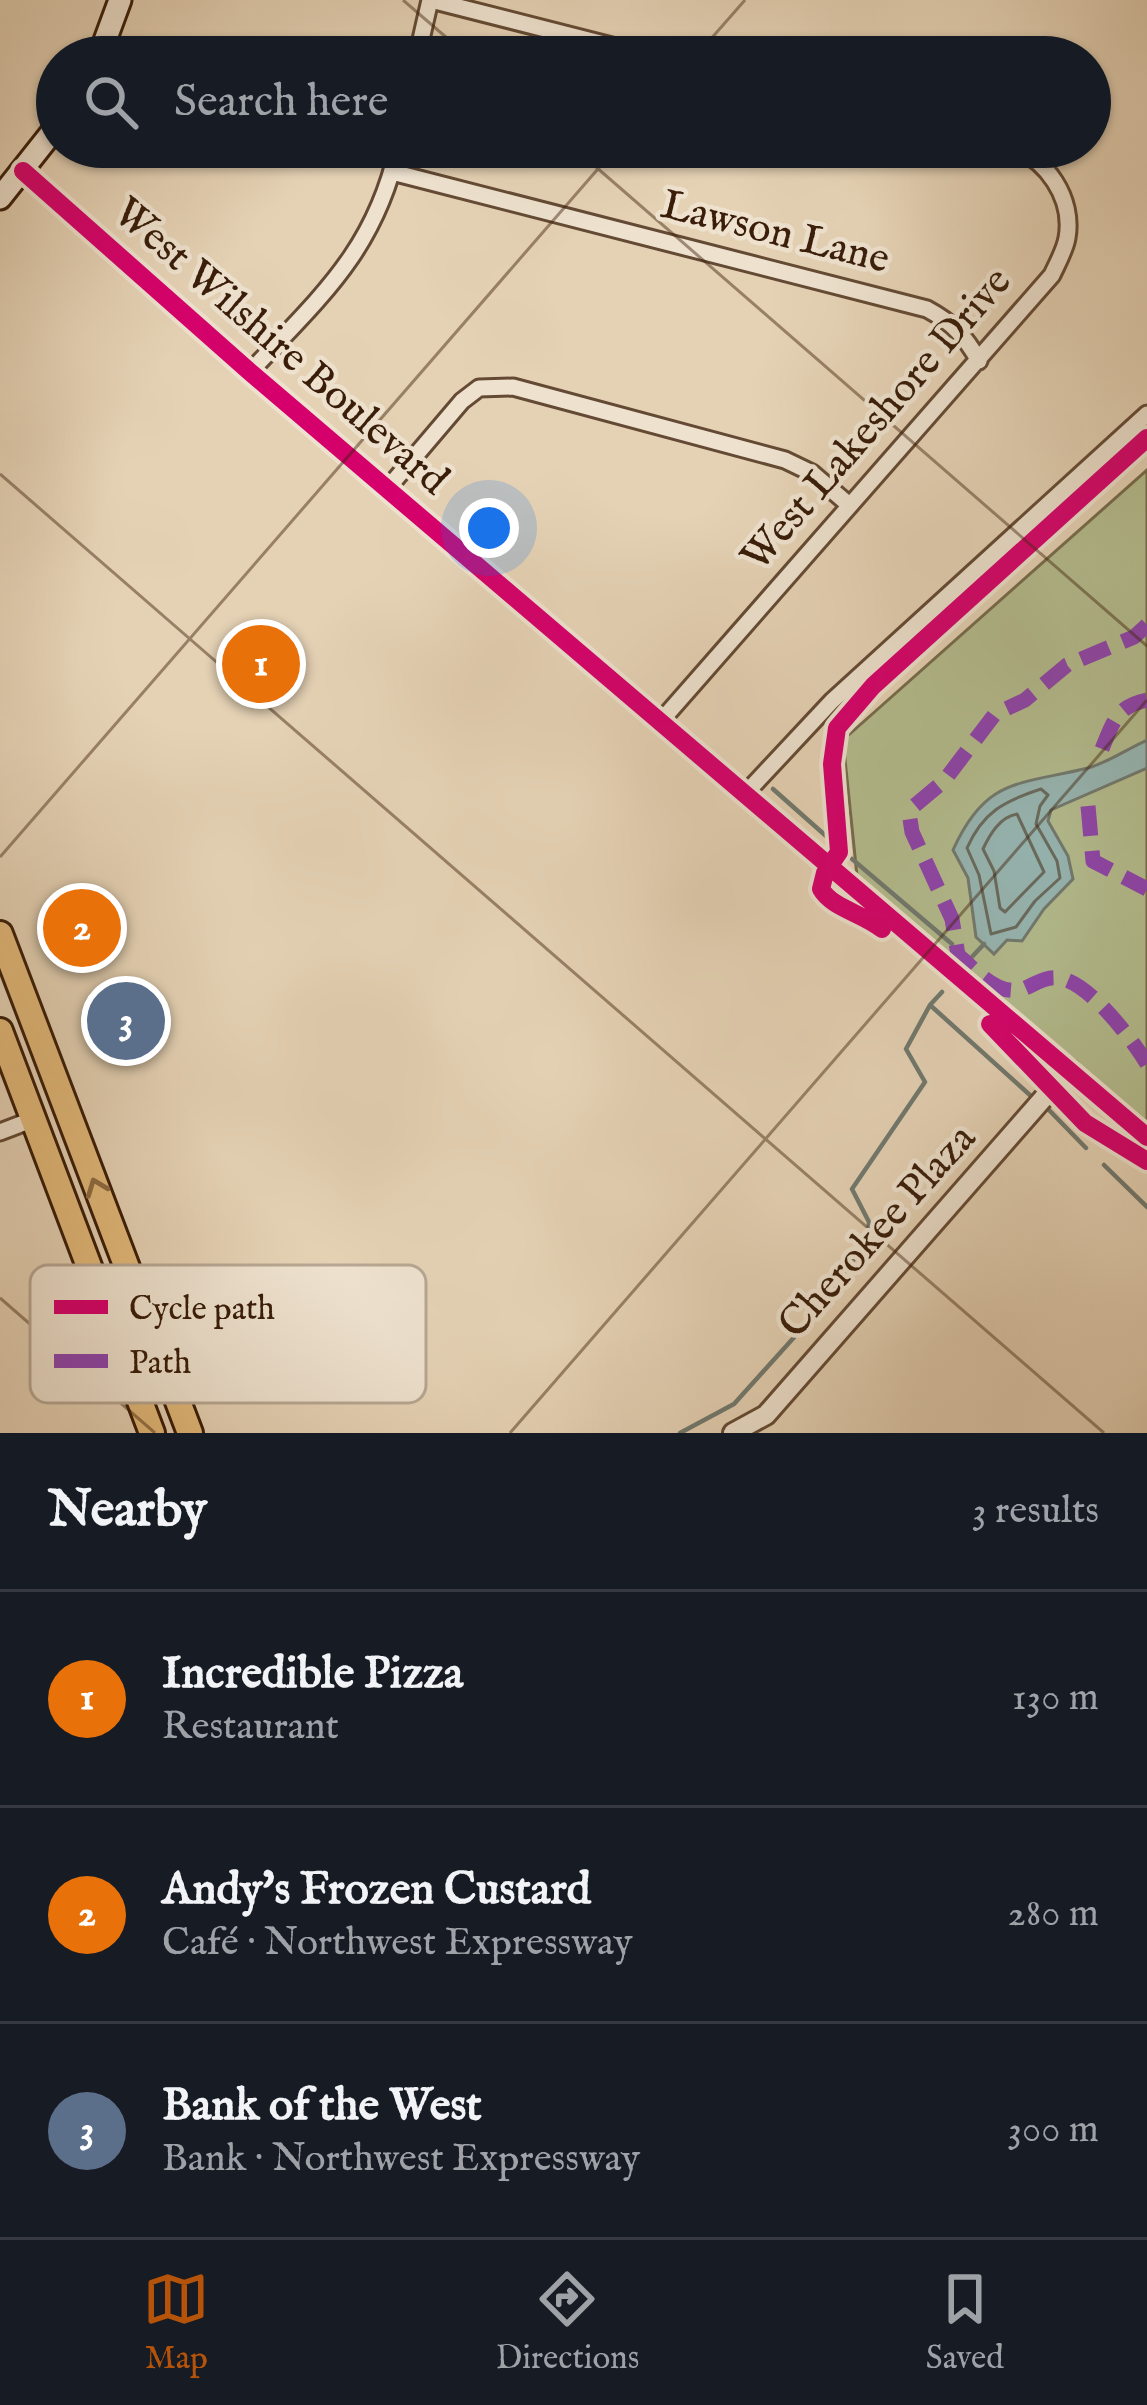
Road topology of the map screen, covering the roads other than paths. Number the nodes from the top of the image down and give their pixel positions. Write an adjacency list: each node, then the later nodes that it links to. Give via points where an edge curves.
1 (120, 0): 3 (main road)
2 (430, 0): 4 (street); 5 (street)
3 (107, 36)
4 (422, 36)
5 (572, 36)
6 (36, 154): 9 (main road)
7 (393, 168): 10 (street)
8 (1043, 168): 12 (street, West Lakeshore Drive, via 1066,199 1067,239 1052,275)
9 (23, 171): 11 (main road); 13 (street, West Wilshire Boulevard)
10 (392, 172): 12 (street, Lawson Lane, via 927,309 950,321); 13 (street, via 377,219 339,277)
11 (0, 198)
12 (979, 362): 16 (street, West Lakeshore Drive)
13 (250, 372): 15 (street, West Wilshire Boulevard)
14 (1147, 414): 18 (street, via 832,701)
15 (388, 488): 16 (street, via 462,401 479,388 513,388 785,460); 17 (street, West Wilshire Boulevard)
16 (848, 504): 17 (street, West Lakeshore Drive)
17 (661, 721): 18 (street, West Wilshire Boulevard)
18 (746, 793): 21 (street, West Wilshire Boulevard)
19 (3, 945): 26 (highway, one-way to 19)
20 (0, 1030): 22 (highway)
21 (1069, 1069): 24 (street, West Wilshire Boulevard); 31 (street, Cherokee Plaza, via 766,1415)
22 (34, 1119): 23 (street); 25 (highway)
23 (0, 1132)
24 (1147, 1137)
25 (88, 1265)
26 (127, 1265)
27 (141, 1403): 29 (highway)
28 (179, 1403): 30 (highway)
29 (152, 1433)
30 (190, 1433)
31 (733, 1433)

